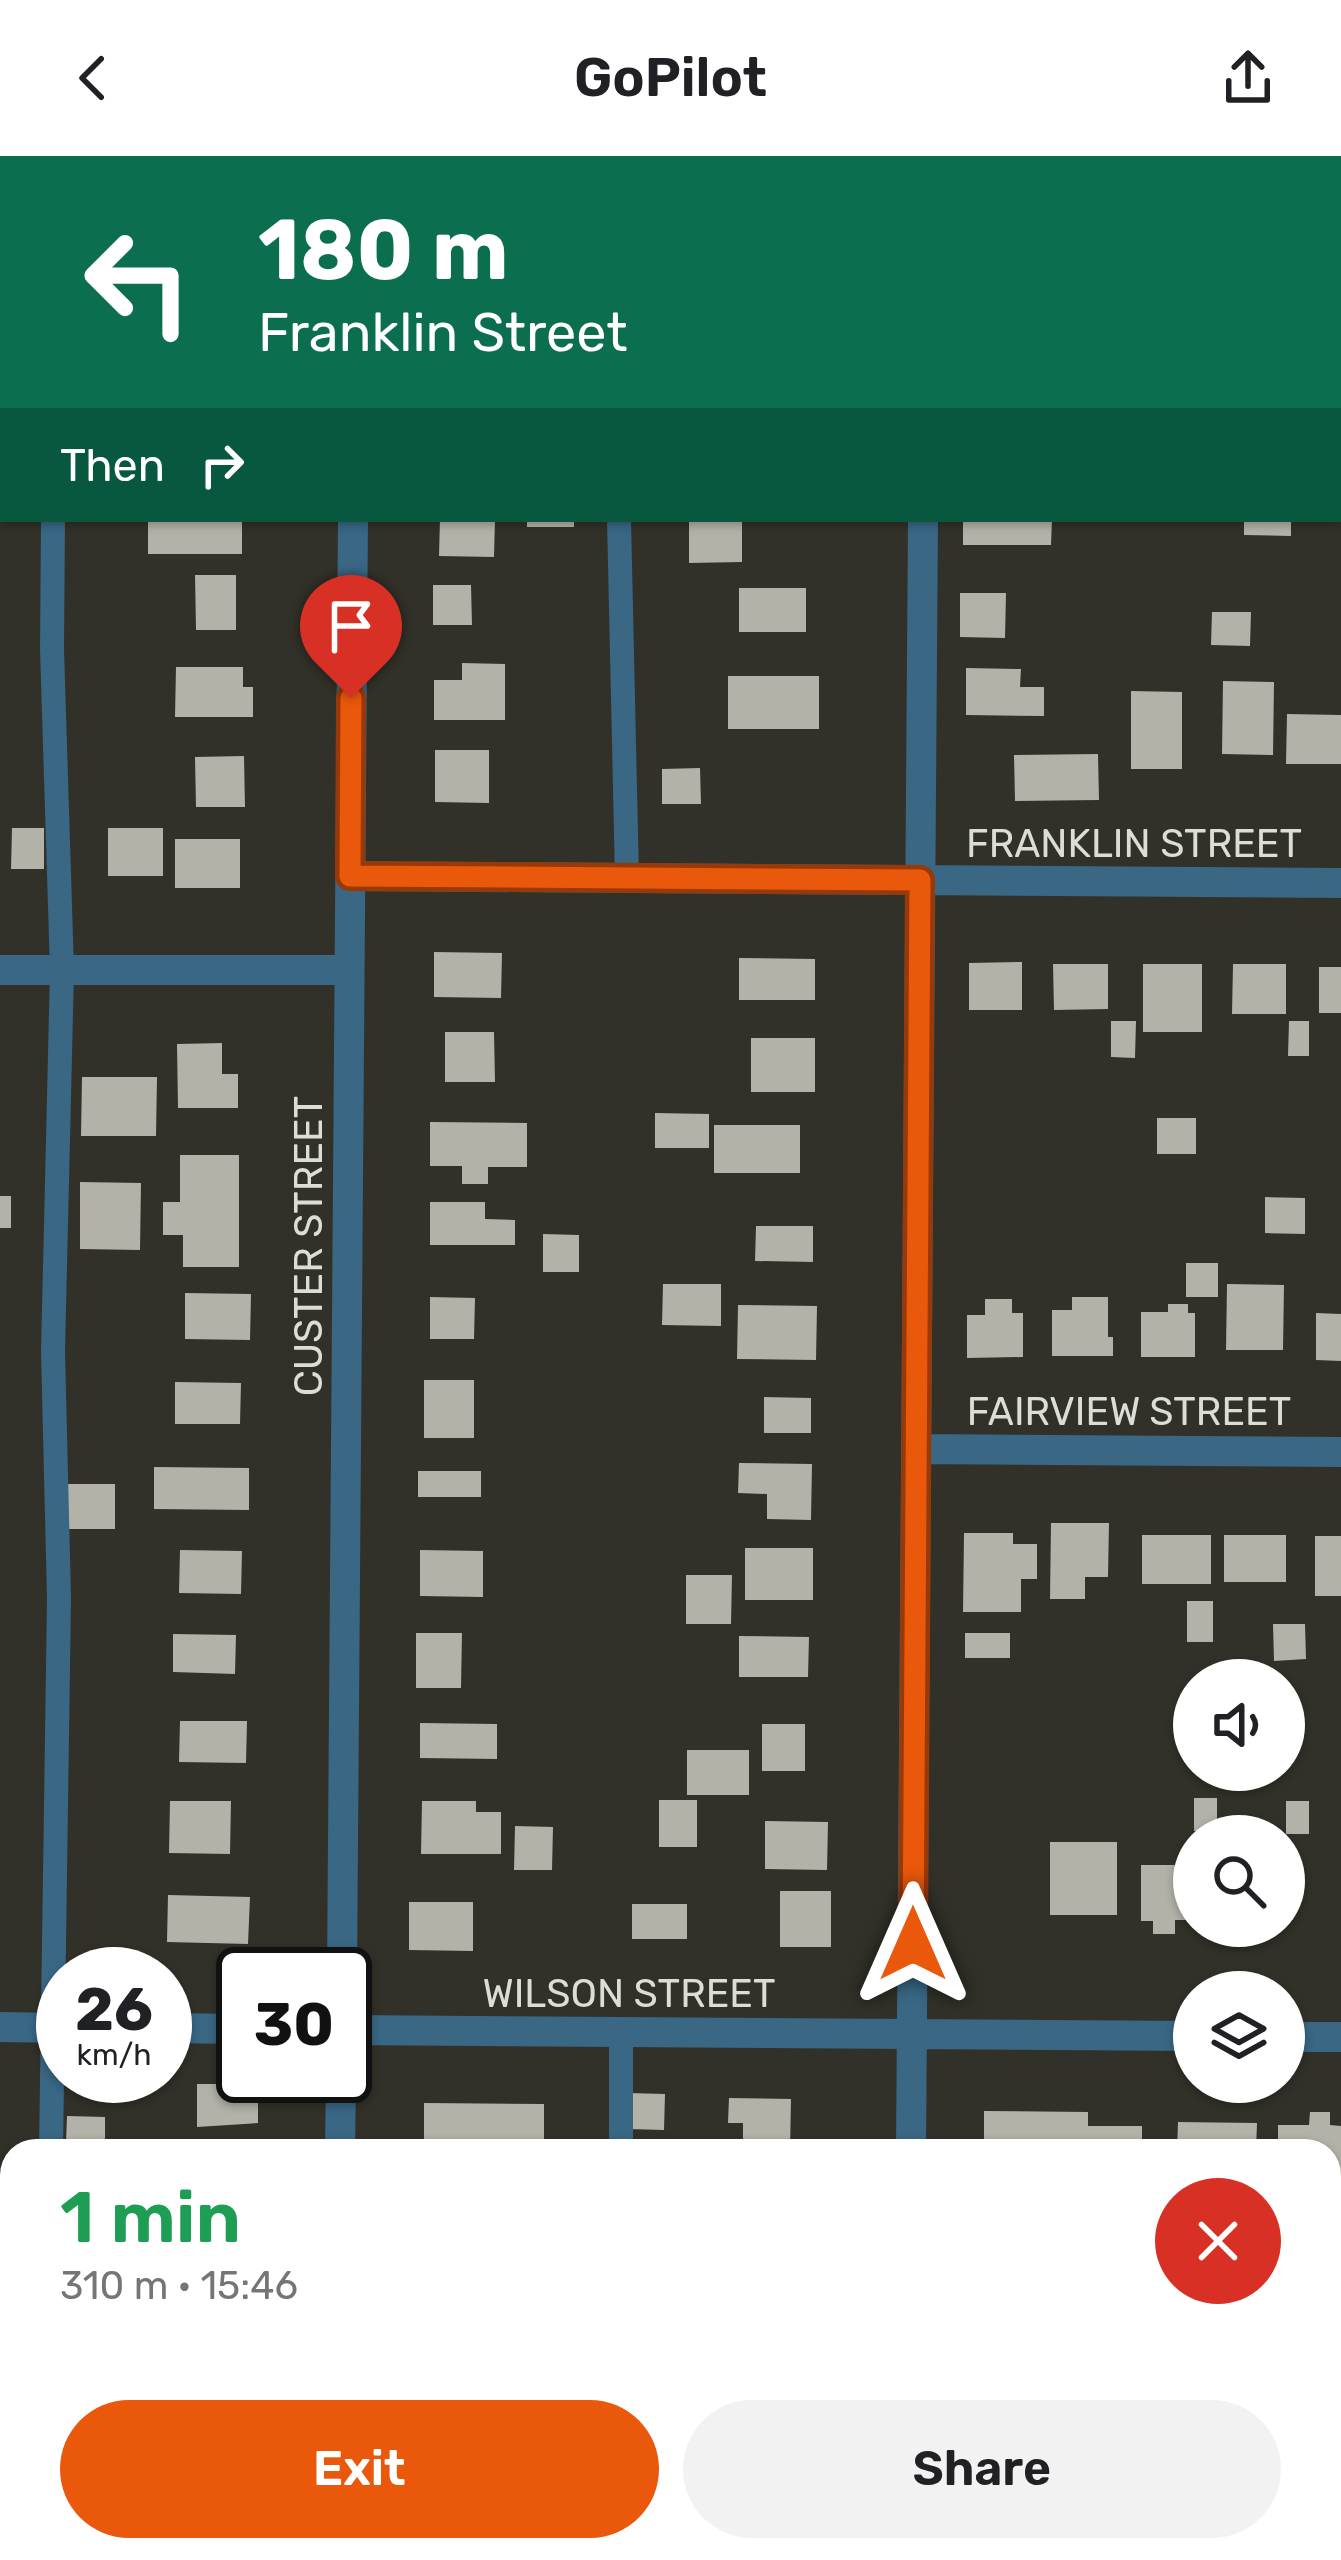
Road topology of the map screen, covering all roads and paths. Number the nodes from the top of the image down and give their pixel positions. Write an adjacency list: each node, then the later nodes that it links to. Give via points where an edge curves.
1 (53, 522): 10 (lane)
2 (352, 522): 5 (street, CUSTER STREET)
3 (619, 522): 6 (lane)
4 (923, 522): 7 (street)
5 (350, 876): 6 (street, FRANKLIN STREET); 11 (street, CUSTER STREET)
6 (627, 878): 7 (street, FRANKLIN STREET)
7 (920, 880): 8 (street, FRANKLIN STREET); 12 (street)
8 (1341, 884)
9 (0, 970): 10 (street)
10 (62, 970): 11 (street); 14 (lane, via 53,1351)
11 (349, 970): 15 (street, CUSTER STREET)
12 (916, 1449): 13 (street, FAIRVIEW STREET); 20 (street)
13 (1341, 1452)
14 (57, 1947)
15 (342, 1947)
16 (0, 2027): 17 (street)
17 (36, 2028)
18 (372, 2030): 19 (street, WILSON STREET)
19 (621, 2032): 20 (street, WILSON STREET); 28 (lane)
20 (912, 2034): 21 (street, WILSON STREET); 29 (street)
21 (1173, 2036)
22 (1305, 2037): 23 (street)
23 (1341, 2037)
24 (53, 2103): 26 (lane)
25 (341, 2103): 27 (street)
26 (52, 2139)
27 (340, 2139)
28 (621, 2139)
29 (911, 2139)

